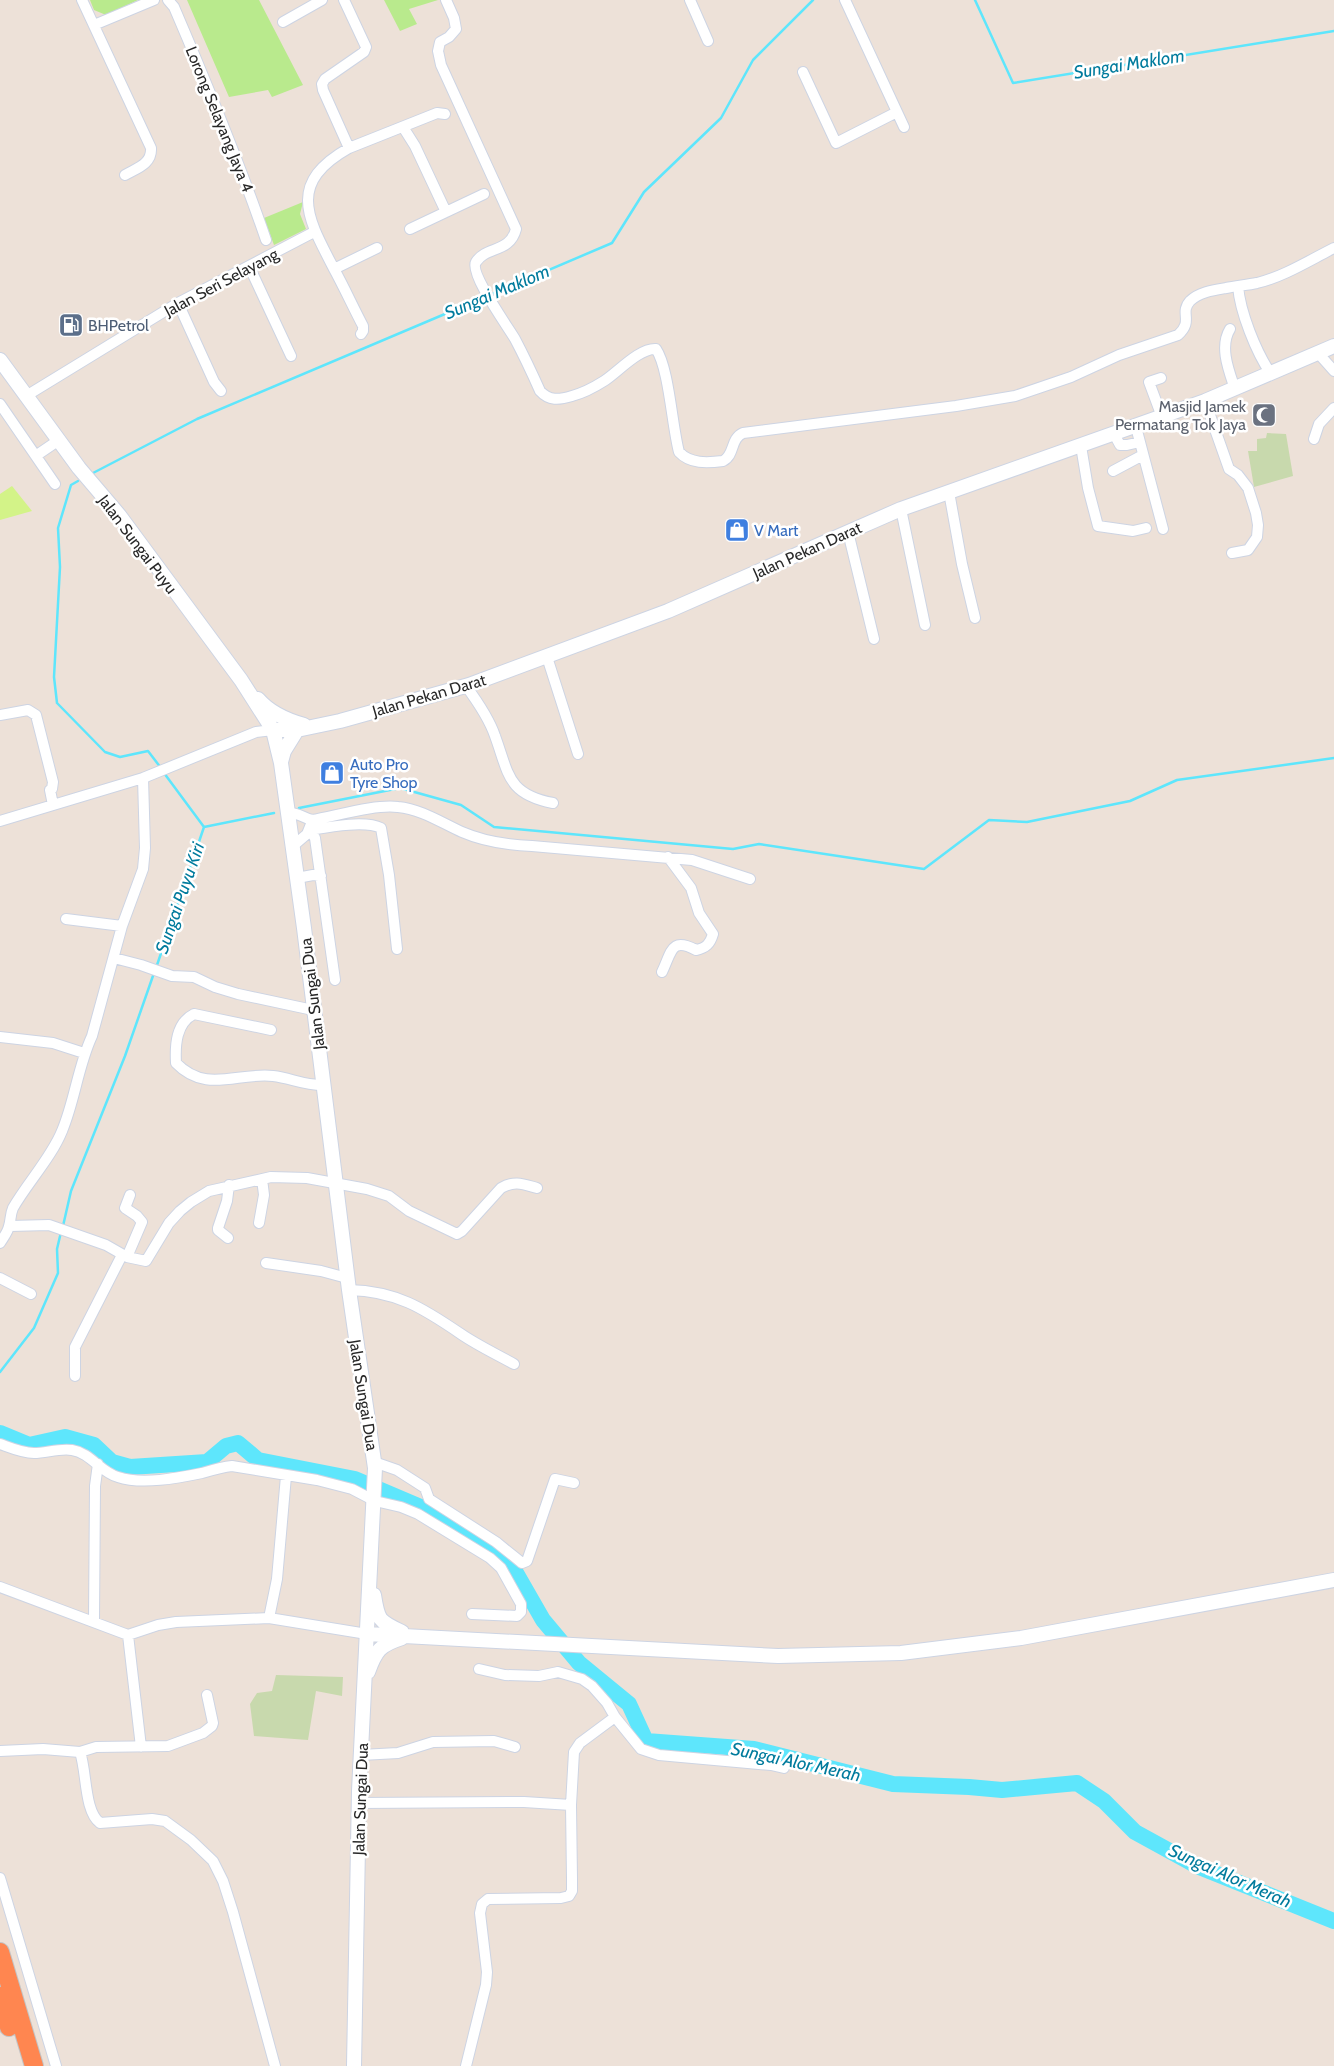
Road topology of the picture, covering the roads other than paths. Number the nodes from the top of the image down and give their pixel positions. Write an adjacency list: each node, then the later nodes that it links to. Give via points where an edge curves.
1 (82, 0): 10 (street)
2 (154, 0): 10 (street)
3 (168, 0): 23 (street, Lorong Selayang Jaya 4, via 174,7 224,124)
4 (322, 0): 9 (street)
5 (344, 0): 17 (street, via 366,47 364,52 325,79 322,90)
6 (446, 0): 28 (street, via 456,29 440,42 441,65 516,229 514,237 506,245 476,262 475,268 483,285 545,397 563,399 585,392 641,353 656,349 664,370 679,452 685,459 716,462 727,459 736,438 744,433 990,401 1036,390 1119,355 1178,335 1187,323 1186,306 1191,300 1210,290)
7 (690, 0): 11 (street)
8 (845, 0): 13 (street)
9 (283, 22)
10 (94, 25): 18 (street, via 151,148 148,162)
11 (708, 40)
12 (803, 72): 13 (street, via 836,143)
13 (896, 112): 16 (street)
14 (445, 114): 15 (street)
15 (403, 127): 17 (street); 20 (street)
16 (904, 127)
17 (349, 148): 22 (street, via 336,155 311,184 308,210)
18 (125, 174)
19 (484, 194): 20 (street)
20 (446, 212): 21 (street)
21 (410, 229)
22 (314, 232): 26 (street, Jalan Seri Selayang); 27 (street)
23 (266, 240)
24 (377, 248): 27 (street)
25 (1334, 248): 28 (street, via 1280,275)
26 (249, 266): 29 (street, Jalan Seri Selayang); 34 (street)
27 (334, 268): 31 (street, via 363,326)
28 (1238, 286): 37 (street, via 1240,305 1259,355)
29 (178, 303): 40 (street); 41 (street, Jalan Seri Selayang)
30 (1230, 329): 39 (street, via 1226,337 1226,362)
31 (361, 334)
32 (1334, 346): 33 (main road, Jalan Pekan Darat)
33 (1318, 353): 36 (street); 37 (main road, Jalan Pekan Darat)
34 (291, 356)
35 (0, 360): 41 (main road, Jalan Sungai Puyu)
36 (1334, 372)
37 (1271, 374): 39 (main road, Jalan Pekan Darat)
38 (1161, 378): 45 (street, via 1149,382)
39 (1235, 389): 42 (main road, Jalan Pekan Darat)
40 (221, 392)
41 (26, 396): 49 (main road, Jalan Sungai Puyu)
42 (1205, 401): 45 (main road, Jalan Pekan Darat); 61 (street, via 1229,469 1248,488 1258,525 1257,537 1248,550)
43 (0, 404): 52 (street)
44 (1334, 408): 48 (street, via 1318,424)
45 (1162, 417): 46 (main road, Jalan Pekan Darat)
46 (1136, 427): 47 (main road, Jalan Pekan Darat); 50 (street)
47 (1114, 434): 50 (street, via 1120,445); 51 (main road, Jalan Pekan Darat)
48 (1314, 438)
49 (59, 440): 52 (street); 66 (main road, Jalan Sungai Puyu)
50 (1140, 442): 53 (street)
51 (1081, 446): 56 (main road, Jalan Pekan Darat); 58 (street, via 1098,526 1133,531)
52 (37, 455): 55 (street)
53 (1143, 455): 54 (street); 59 (street)
54 (1113, 470)
55 (55, 484)
56 (949, 492): 57 (main road, Jalan Pekan Darat); 62 (street)
57 (901, 509): 60 (main road, Jalan Pekan Darat); 63 (street)
58 (1146, 528)
59 (1163, 528)
60 (848, 532): 64 (street); 65 (main road, Jalan Pekan Darat, via 668,611)
61 (1232, 553)
62 (975, 618)
63 (926, 625)
64 (874, 639)
65 (547, 657): 67 (main road, Jalan Pekan Darat); 71 (street)
66 (241, 680): 69 (main road, via 263,705); 70 (main road, Jalan Sungai Puyu)
67 (466, 686): 69 (main road, Jalan Pekan Darat); 74 (street, via 489,721 509,776 524,794)
68 (0, 716): 75 (street, via 28,710 36,715 53,782 50,790)
69 (304, 728): 70 (main road, Jalan Pekan Darat); 72 (main road, via 284,751)
70 (273, 730): 72 (main road, Jalan Sungai Dua); 73 (street, via 256,732)
71 (578, 754)
72 (281, 762): 76 (main road, Jalan Sungai Dua)
73 (146, 777): 75 (street); 85 (street, via 143,869)
74 (552, 803)
75 (53, 805): 77 (street)
76 (288, 813): 78 (street, via 298,813); 79 (main road, Jalan Sungai Dua)
77 (0, 821)
78 (311, 825): 79 (street); 80 (street, via 385,807 399,807 498,844); 81 (street); 86 (street, via 375,825 381,828)
79 (293, 846): 82 (main road, Jalan Sungai Dua)
80 (668, 857): 83 (street, via 692,860); 88 (street, via 691,888 703,922 713,934 704,948 696,950 678,944)
81 (321, 876): 82 (street, via 313,874); 89 (street)
82 (297, 878): 90 (main road, Jalan Sungai Dua)
83 (750, 879)
84 (66, 919): 85 (street)
85 (122, 926): 87 (street)
86 (397, 949)
87 (114, 958): 90 (street, via 172,976 194,977 238,994); 93 (street, via 92,1036)
88 (662, 972)
89 (335, 980)
90 (314, 1010): 94 (main road, Jalan Sungai Dua)
91 (271, 1030): 94 (street, via 194,1014 186,1018 180,1030 175,1044 176,1063 202,1079 226,1081 274,1076 306,1085)
92 (0, 1037): 93 (street, via 53,1043)
93 (84, 1053): 101 (street, via 62,1131 52,1152 12,1210)
94 (322, 1085): 96 (main road, Jalan Sungai Dua)
95 (262, 1179): 96 (street, via 307,1178); 97 (street); 100 (street, via 264,1195)
96 (336, 1183): 98 (street, via 388,1196 409,1211 457,1234 509,1184 516,1182); 107 (main road, Jalan Sungai Dua)
97 (229, 1186): 102 (street, via 218,1228); 104 (street, via 209,1191 180,1211 146,1261)
98 (538, 1188)
99 (130, 1195): 104 (street, via 125,1208 142,1222)
100 (259, 1223)
101 (10, 1226): 103 (street); 104 (street, via 48,1225 106,1245)
102 (228, 1238)
103 (0, 1243)
104 (124, 1256): 110 (street, via 75,1347)
105 (266, 1263): 107 (street, via 321,1271)
106 (0, 1278): 108 (street)
107 (348, 1284): 109 (street, via 421,1308); 113 (main road, Jalan Sungai Dua)
108 (31, 1294)
109 (514, 1364)
110 (75, 1376)
111 (0, 1444): 112 (street, via 21,1452 66,1449 82,1452)
112 (98, 1464): 114 (street, via 117,1477 133,1480 178,1477 224,1466); 122 (street)
113 (375, 1465): 115 (street, via 397,1470 425,1488 429,1499 496,1542 522,1563 526,1561 555,1479); 116 (main road, Jalan Sungai Dua)
114 (286, 1476): 116 (street, via 352,1489); 121 (street, via 277,1579)
115 (574, 1483)
116 (375, 1499): 117 (main road, Jalan Sungai Dua); 120 (street, via 418,1514 501,1568 521,1604 521,1612 507,1617)
117 (370, 1576): 123 (main road, Jalan Sungai Dua); 125 (main road, via 376,1611 382,1623)
118 (1334, 1580): 125 (main road, via 1021,1638 900,1654 778,1656)
119 (0, 1586): 122 (street)
120 (472, 1614)
121 (269, 1618): 123 (street); 124 (street, via 176,1622)
122 (94, 1621): 124 (street)
123 (367, 1634): 125 (main road); 127 (main road, Jalan Sungai Dua)
124 (128, 1635): 130 (street)
125 (409, 1636): 127 (main road, via 384,1644 374,1656)
126 (479, 1669): 129 (street, via 504,1675 539,1676 558,1672 582,1679 607,1703)
127 (365, 1681): 134 (main road, Jalan Sungai Dua)
128 (206, 1695): 130 (street, via 213,1723 210,1728 168,1746)
129 (615, 1717): 135 (street, via 637,1747 650,1752); 137 (street, via 580,1743 574,1752)
130 (141, 1747): 133 (street, via 96,1747)
131 (515, 1747): 134 (street, via 494,1741 433,1742 398,1753)
132 (0, 1751): 133 (street, via 44,1749)
133 (80, 1752): 145 (street, via 94,1819 100,1823 165,1820 213,1861 233,1912)
134 (361, 1755): 136 (main road, Jalan Sungai Dua)
135 (784, 1768)
136 (359, 1803): 137 (street, via 524,1802); 146 (main road, Jalan Sungai Dua)
137 (571, 1805): 147 (street, via 572,1891 569,1896 488,1899 482,1904 486,1984)
138 (0, 1878): 144 (street)
139 (0, 1952): 141 (highway)
140 (0, 1996): 141 (highway)
141 (21, 2044): 142 (highway); 143 (highway)
142 (22, 2066)
143 (34, 2066)
144 (56, 2066)
145 (275, 2066)
146 (354, 2066)
147 (466, 2066)

